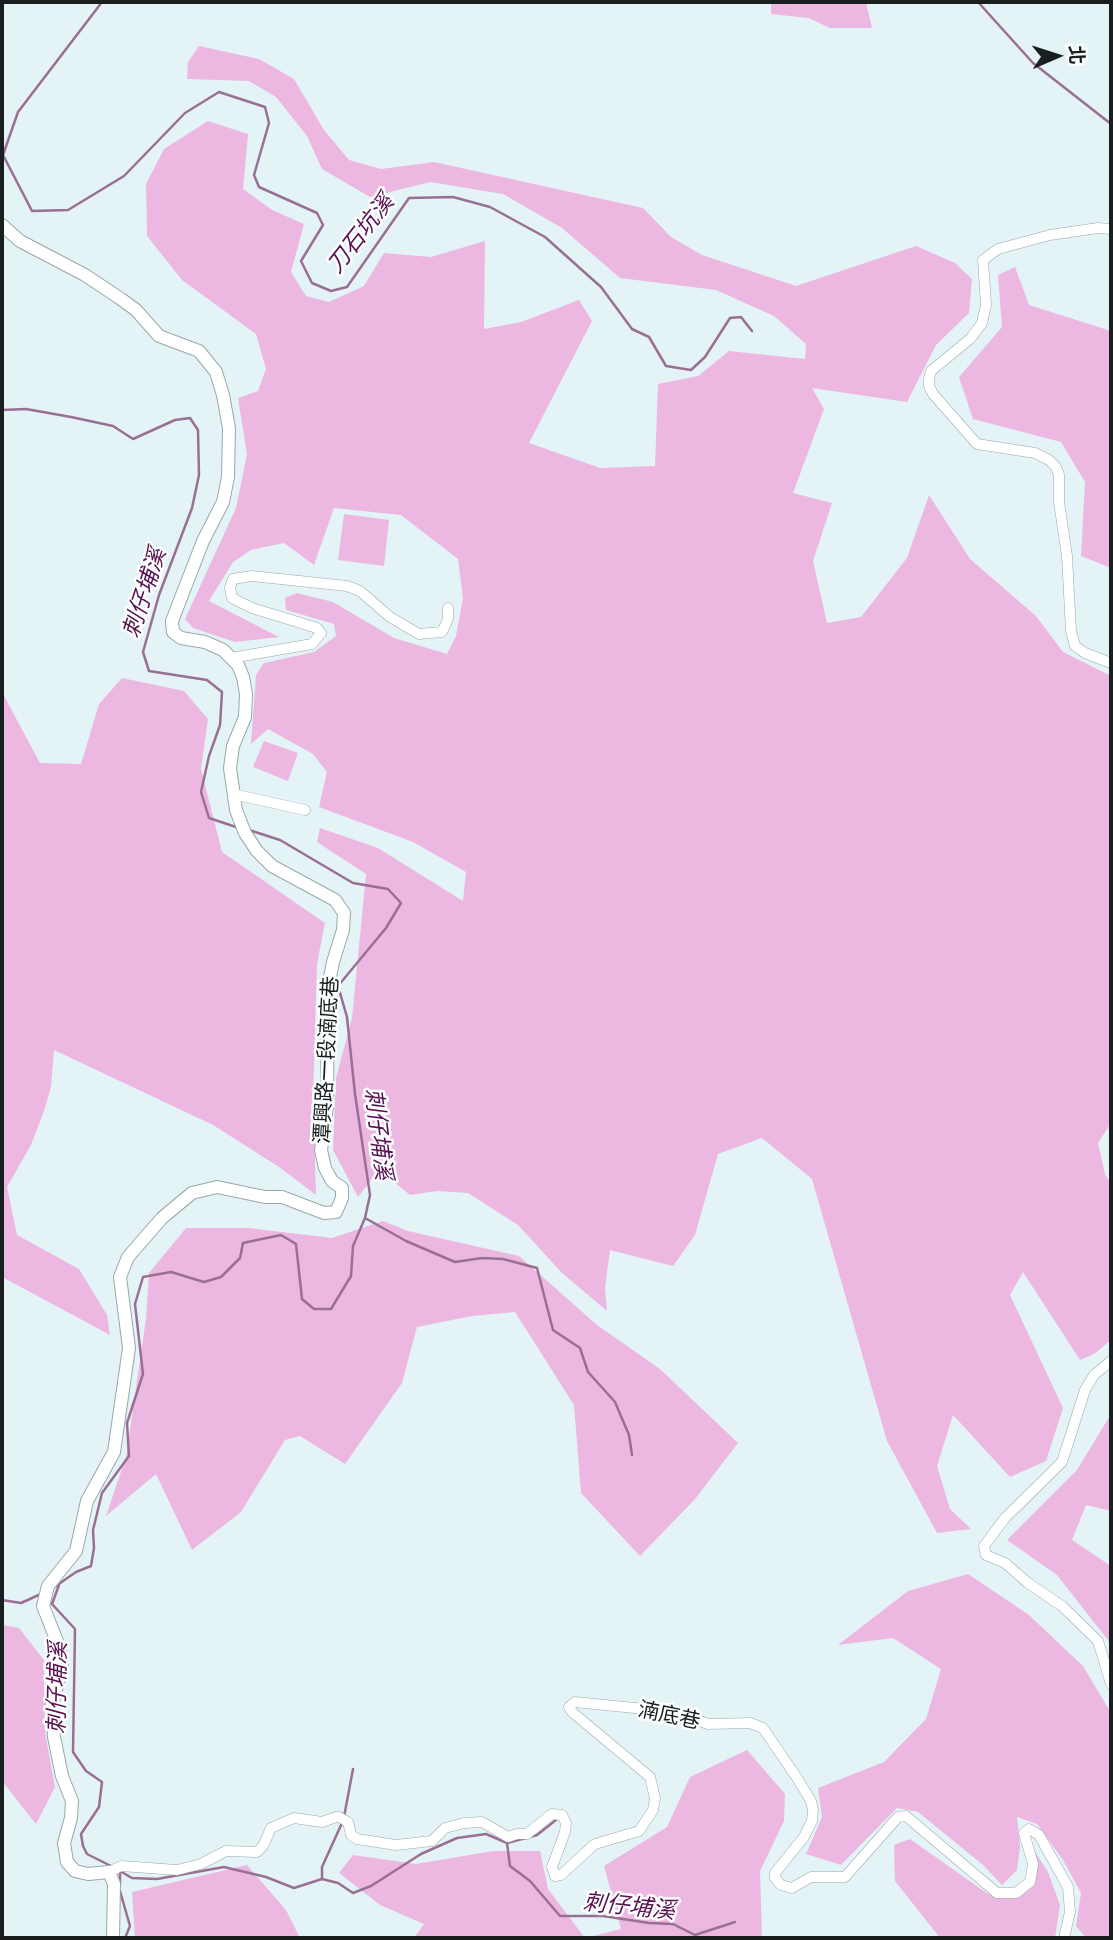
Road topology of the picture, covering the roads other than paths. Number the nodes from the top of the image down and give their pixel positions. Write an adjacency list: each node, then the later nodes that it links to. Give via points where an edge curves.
1 (2, 225): 4 (street, via 20,241 121,299 159,336 199,351 216,372 229,428 228,477 223,502 172,621 173,632 181,638 205,642)
2 (1111, 229): 5 (street, via 1050,235 999,249 987,257 982,323 971,338 931,370 929,379 933,394 977,444 1035,453 1056,467 1071,631 1076,646)
3 (448, 608): 4 (street, via 449,619 442,632 419,634 348,586 252,576 233,579 232,598 321,633 312,643)
4 (232, 658): 6 (street, 潭興路一段湳底巷, via 246,694 245,717 230,768)
5 (1111, 663)
6 (233, 794): 7 (street); 10 (street, 潭興路一段湳底巷, via 245,833 257,851 272,866 335,900 345,913 328,987 327,1106 321,1150 332,1181 342,1188 342,1198 335,1212 324,1213 282,1197 217,1187 192,1194 162,1218 128,1257 120,1277 129,1348 114,1452 87,1501 76,1551 48,1586 43,1606 62,1667 52,1705 62,1776 72,1801 64,1843 66,1862 75,1871)
7 (305, 810)
8 (1111, 1361): 9 (street, via 1085,1390 1062,1462 1005,1518 984,1546 986,1555 1005,1563 1062,1606 1098,1641)
9 (1111, 1684)
10 (109, 1872): 11 (street, via 114,1884); 12 (street, 湳底巷, via 121,1866 177,1870 226,1851 257,1852 271,1828 294,1818 322,1822 341,1818 357,1839 396,1845 432,1841 445,1828 464,1823 482,1822 508,1837 527,1834 552,1814 562,1815 566,1823 552,1867 555,1876 561,1875 595,1844 639,1831 655,1798 650,1777 572,1713 569,1707 575,1702 675,1712 708,1724 750,1723 763,1728 813,1810 804,1837 775,1873 782,1885 792,1888 811,1877 845,1877 898,1817 906,1816 996,1893 1016,1893 1030,1882 1033,1864 1024,1833 1029,1829 1039,1835 1068,1887 1070,1912)
11 (113, 1938)
12 (1064, 1938)

